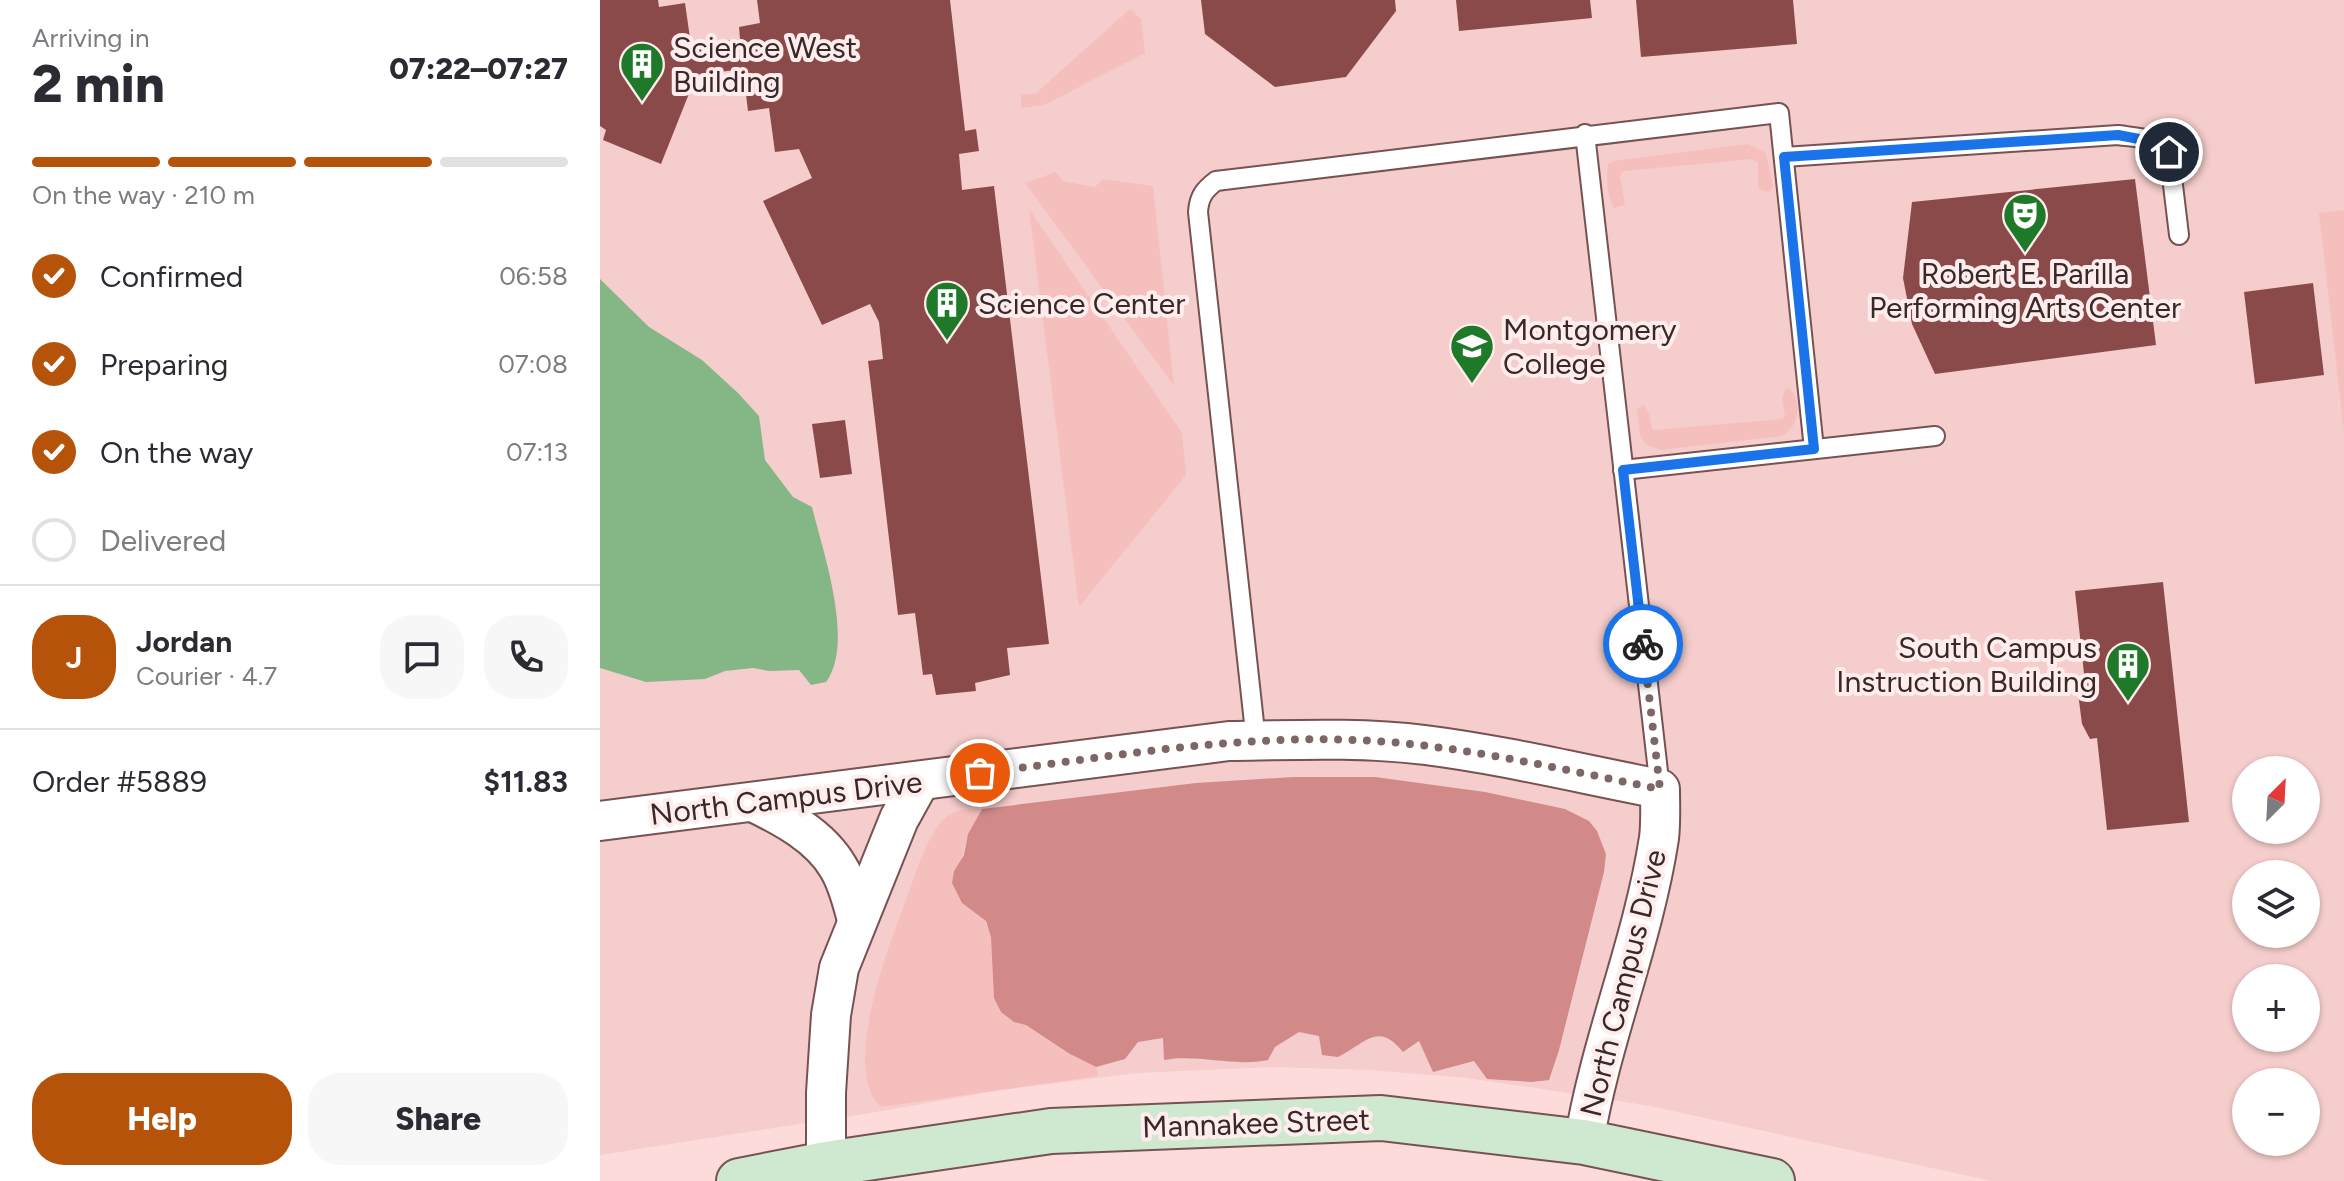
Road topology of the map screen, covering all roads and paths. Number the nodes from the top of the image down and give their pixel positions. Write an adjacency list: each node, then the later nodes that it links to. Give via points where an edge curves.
1 (1585, 134): 2 (lane, via 1779,113); 6 (lane); 7 (lane, via 1216,181 1204,189 1198,212)
2 (1784, 157): 3 (lane, via 2118,135 2146,138 2169,152); 5 (lane)
3 (2179, 235)
4 (1935, 436): 5 (lane)
5 (1814, 449): 6 (lane)
6 (1623, 470): 9 (lane)
7 (1256, 741): 8 (street, North Campus Drive); 9 (street, North Campus Drive, via 1423,745)
8 (920, 781): 10 (street, North Campus Drive); 12 (street)
9 (1660, 789): 13 (street, North Campus Drive, via 1659,835 1645,905)
10 (753, 802): 11 (street, North Campus Drive); 12 (street, via 819,844 837,865)
11 (600, 821)
12 (857, 920): 14 (street, via 839,968 831,1015)
13 (1584, 1142): 14 (street, Mannakee Street, via 1381,1118 1051,1131); 16 (street, Mannakee Street)
14 (826, 1164): 15 (street, Mannakee Street)
15 (739, 1181)
16 (1772, 1181)

